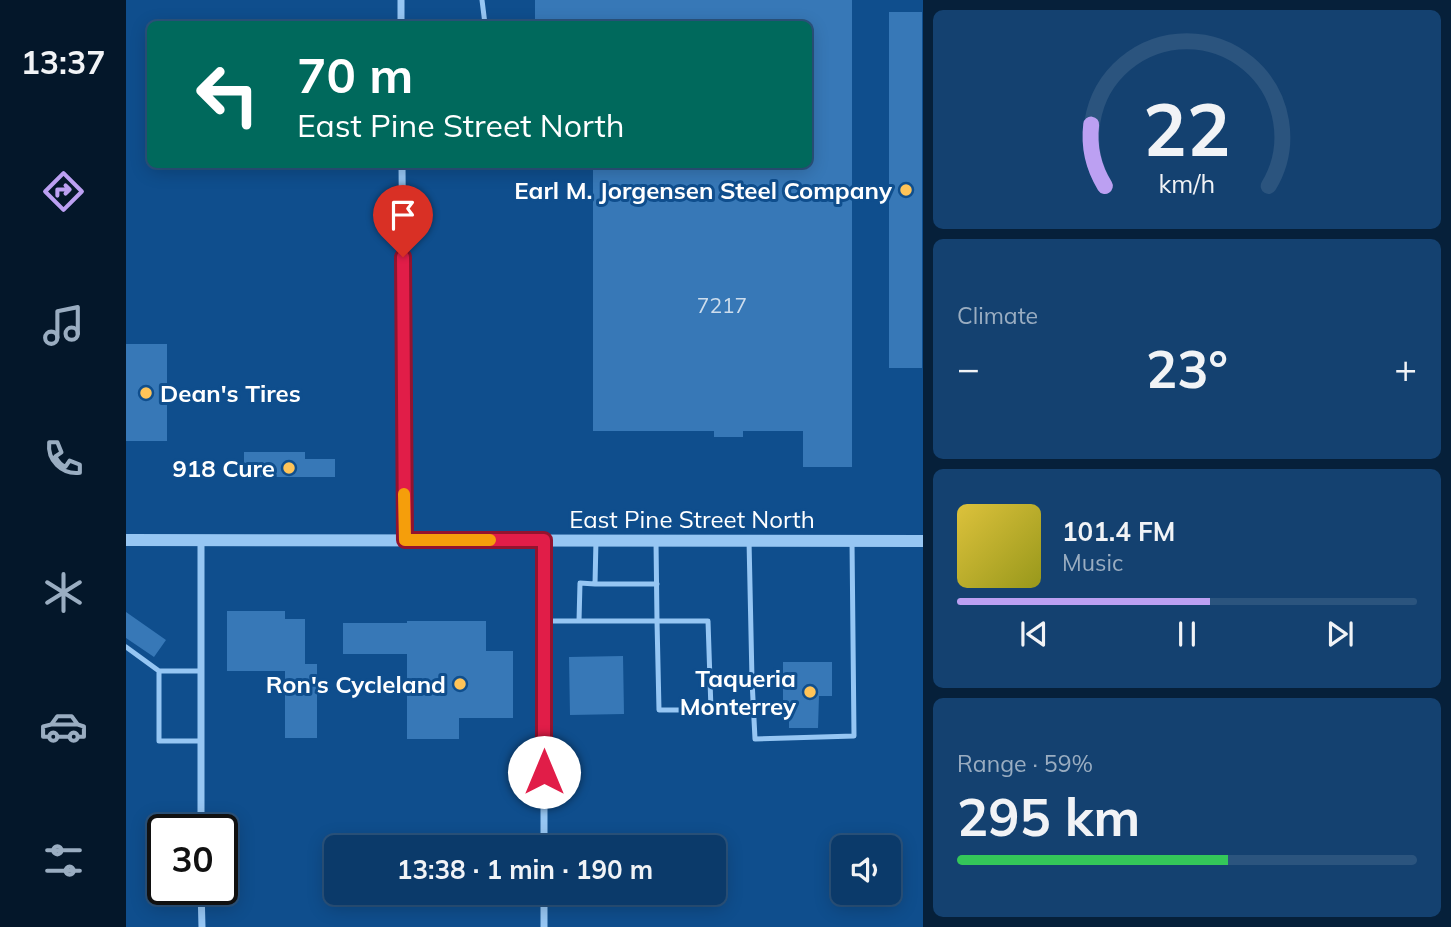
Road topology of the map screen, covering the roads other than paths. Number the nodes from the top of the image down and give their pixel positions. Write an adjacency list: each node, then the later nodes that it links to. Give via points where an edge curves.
1 (401, 0): 3 (street)
2 (482, 0): 4 (lane)
3 (401, 21)
4 (485, 21)
5 (402, 168): 8 (street)
6 (126, 540): 7 (street, East Pine Street North)
7 (201, 540): 8 (street, East Pine Street North); 22 (street)
8 (405, 540): 9 (street, East Pine Street North)
9 (544, 540): 10 (street, East Pine Street North); 17 (street)
10 (596, 540): 11 (street, East Pine Street North); 15 (lane)
11 (656, 540): 12 (street, East Pine Street North); 16 (lane)
12 (749, 540): 13 (street, East Pine Street North); 24 (lane)
13 (852, 540): 14 (street, East Pine Street North); 24 (lane, via 854,736 755,739)
14 (922, 541)
15 (595, 584): 16 (lane); 18 (lane, via 580,583)
16 (657, 584): 19 (lane)
17 (544, 621): 18 (lane); 27 (street)
18 (579, 621): 19 (lane)
19 (657, 621): 23 (lane, via 708,621); 23 (lane, via 659,710 711,710)
20 (126, 647): 21 (lane)
21 (159, 671): 22 (lane); 25 (lane, via 159,741)
22 (201, 671): 25 (street)
23 (710, 679): 24 (lane)
24 (752, 680)
25 (201, 741): 26 (street)
26 (201, 814)
27 (544, 835)
28 (201, 905): 30 (street)
29 (544, 905): 31 (street)
30 (202, 927)
31 (544, 927)

